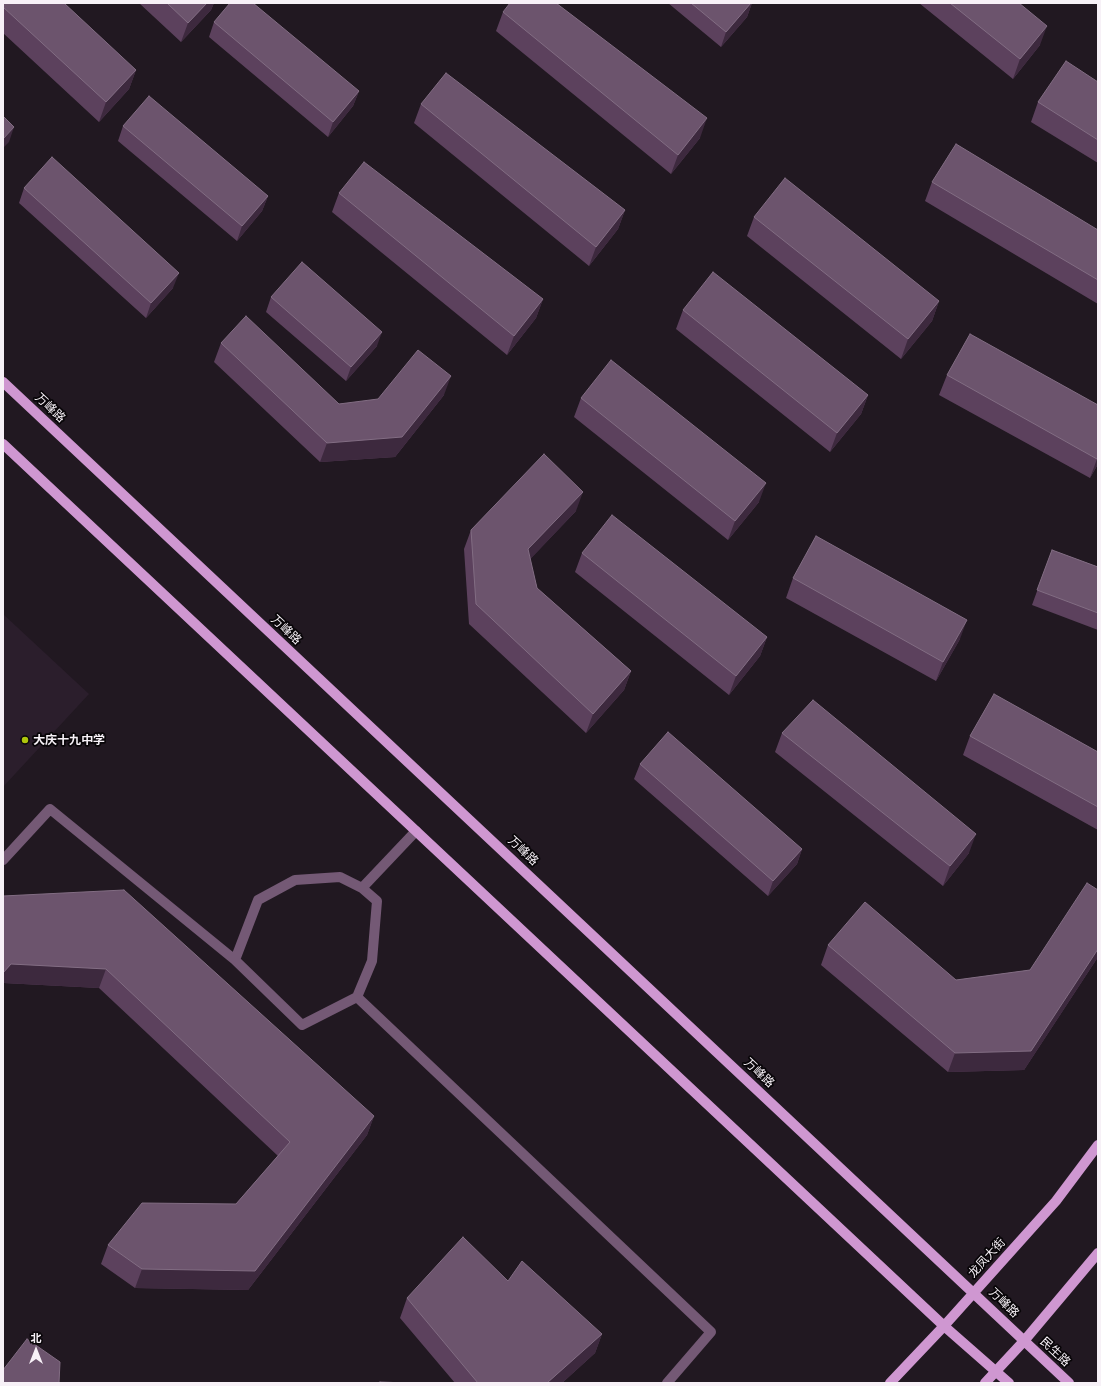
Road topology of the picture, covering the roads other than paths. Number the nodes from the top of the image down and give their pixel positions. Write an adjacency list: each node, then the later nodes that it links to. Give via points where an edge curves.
1 (3, 382): 10 (main road, 万峰路)
2 (3, 444): 3 (main road)
3 (416, 831): 5 (lane); 11 (main road)
4 (3, 860): 6 (lane, via 50,809)
5 (362, 888): 6 (lane, via 340,877 295,880 258,900); 7 (lane, via 377,901 372,961)
6 (236, 960): 7 (lane, via 302,1025)
7 (357, 997): 14 (lane, via 711,1332)
8 (1098, 1145): 10 (main road, 龙凤大街, via 1056,1201)
9 (1098, 1253): 12 (main road)
10 (974, 1292): 11 (main road, 龙凤大街); 12 (main road, 万峰路)
11 (944, 1326): 13 (main road); 15 (main road, 龙凤大街)
12 (1024, 1341): 13 (main road); 18 (main road, 民生路)
13 (996, 1371): 16 (main road); 17 (main road)
14 (666, 1383)
15 (890, 1383)
16 (985, 1383)
17 (1008, 1383)
18 (1070, 1383)

